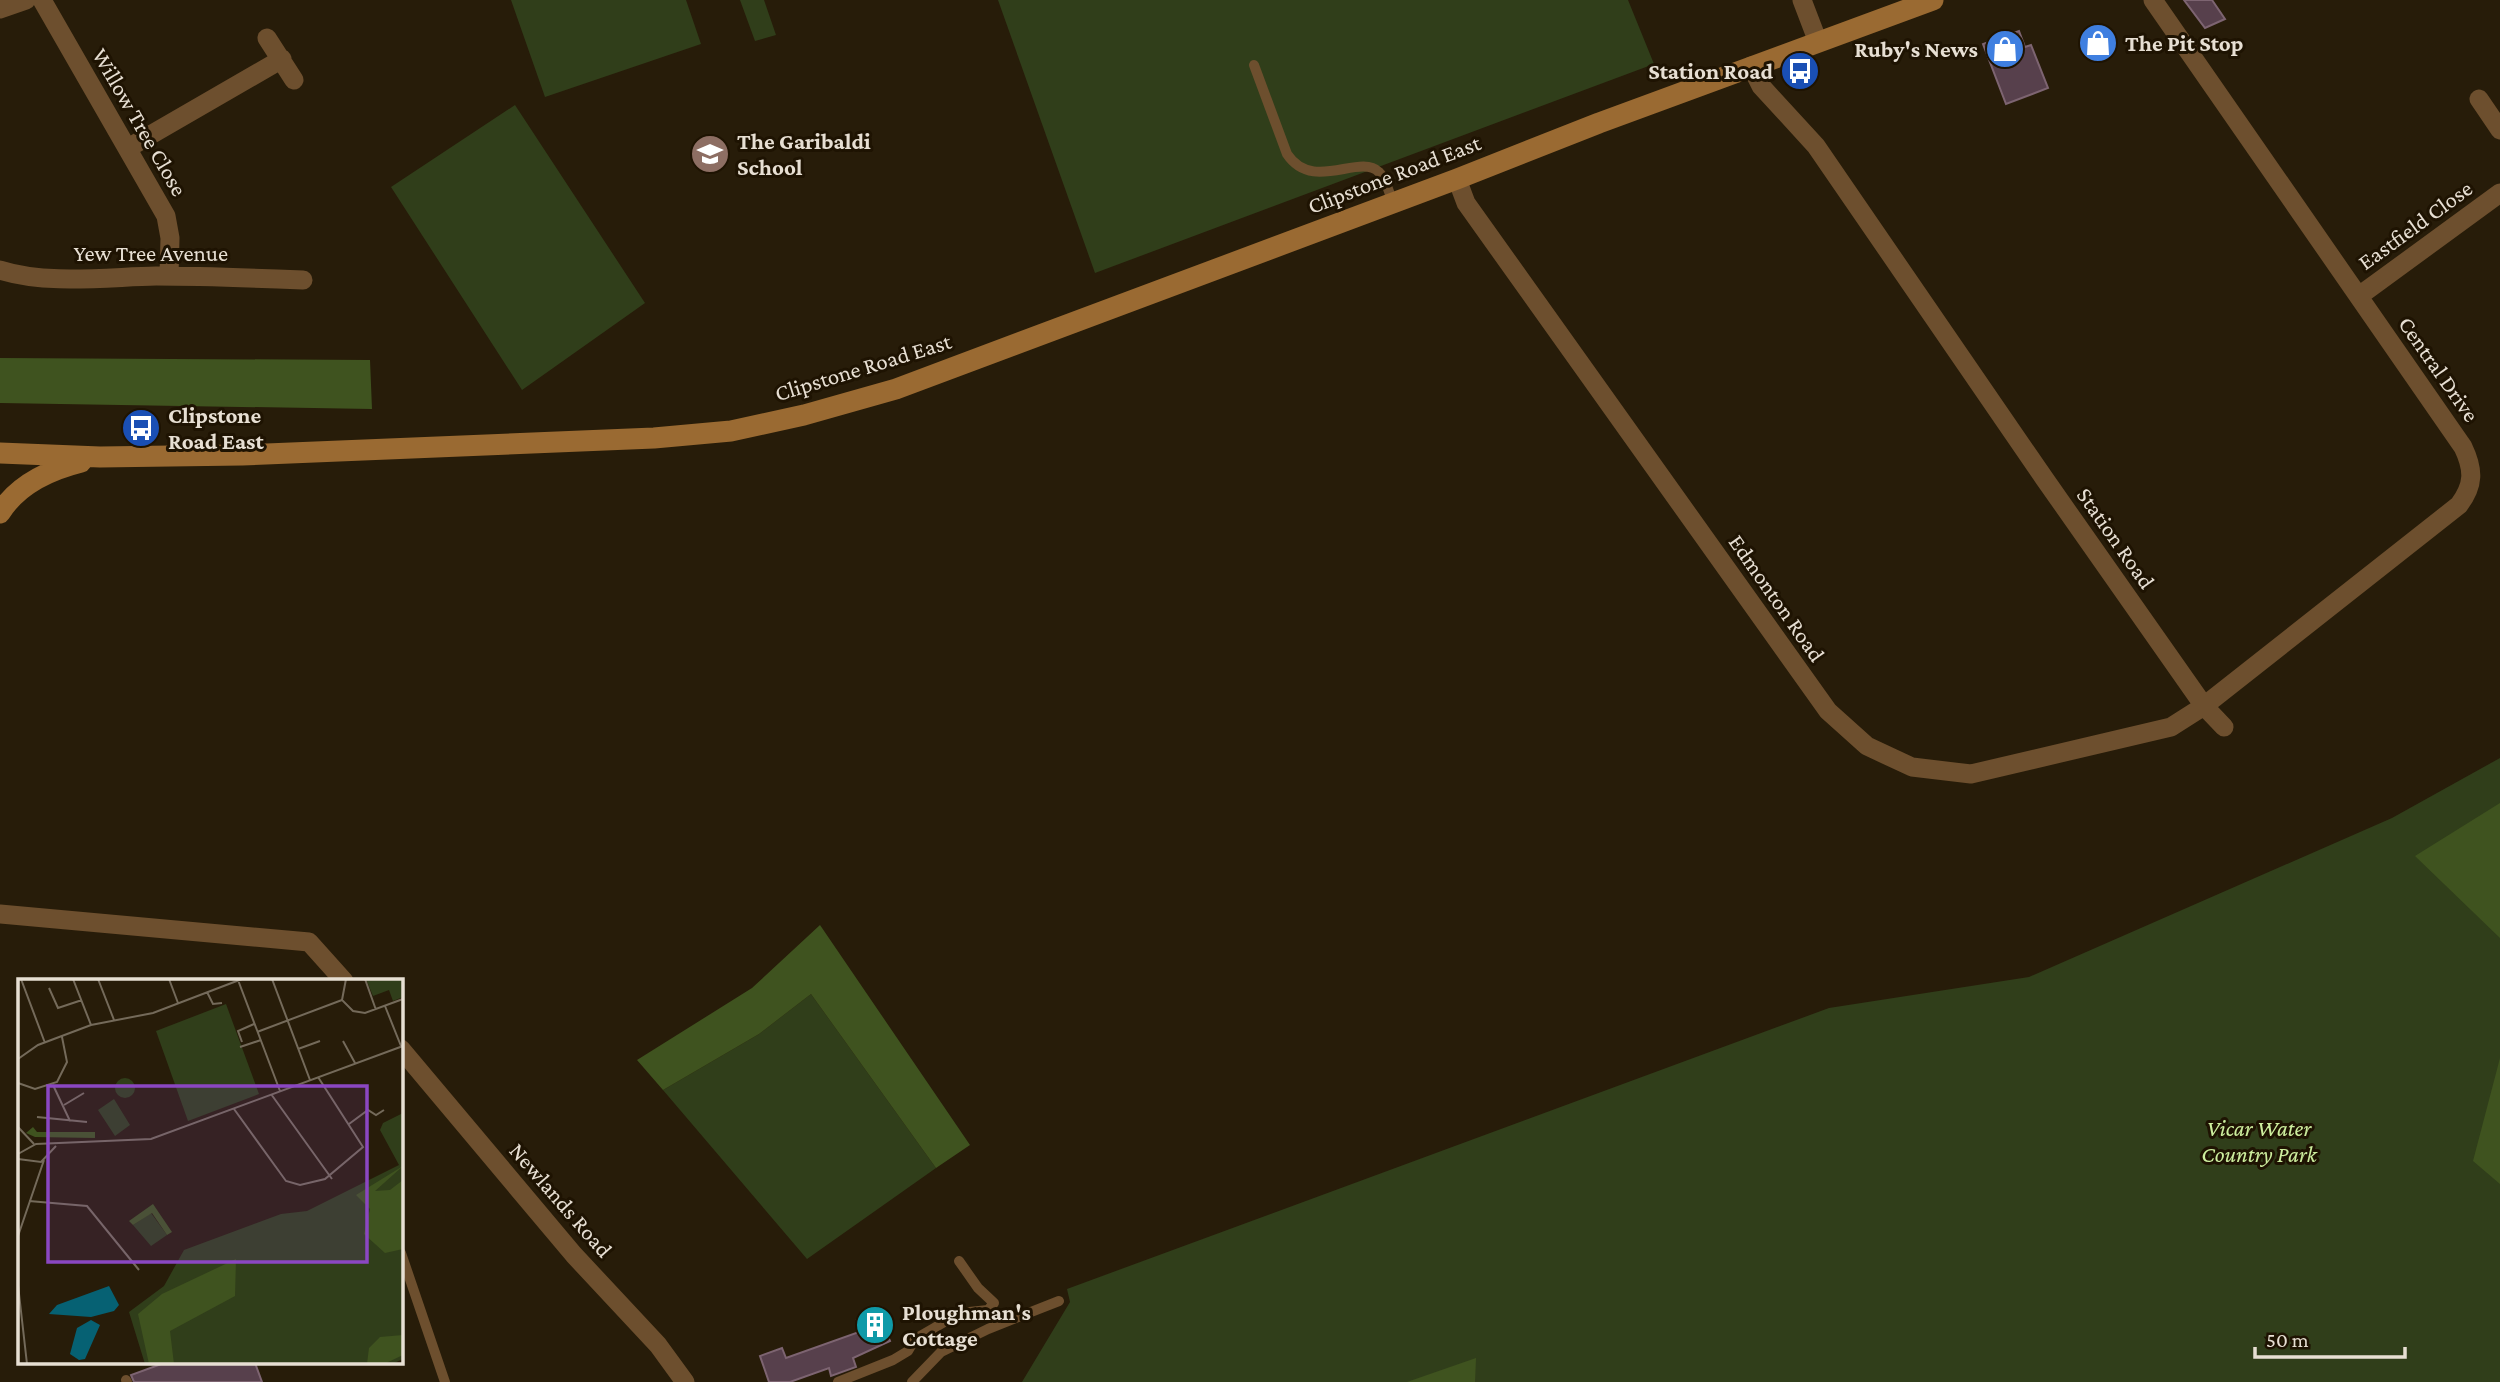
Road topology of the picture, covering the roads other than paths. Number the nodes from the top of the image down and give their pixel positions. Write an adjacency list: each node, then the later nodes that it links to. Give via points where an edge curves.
1 (26, 0): 6 (street)
2 (42, 0): 15 (street, Willow Tree Close)
3 (1802, 0): 8 (street)
4 (1933, 0): 8 (main road, Clipstone Road East)
5 (2153, 0): 22 (street, Central Drive)
6 (0, 9)
7 (267, 38): 9 (street)
8 (1818, 42): 11 (main road, Clipstone Road East)
9 (282, 59): 12 (street); 15 (street)
10 (1254, 65): 18 (lane, via 1294,164 1322,171 1371,168 1379,172)
11 (1751, 66): 16 (main road, Clipstone Road East); 26 (street, Station Road, via 1760,86 1816,146)
12 (294, 80)
13 (2479, 99): 14 (street)
14 (2500, 130)
15 (128, 148): 20 (street, Willow Tree Close, via 166,216)
16 (1457, 179): 18 (main road, Clipstone Road East); 26 (street, Edmonton Road, via 1466,203 1828,711 1867,746 1912,767 1971,774 2171,727)
17 (2500, 193): 22 (street, Eastfield Close)
18 (1393, 202): 24 (main road, Clipstone Road East, via 896,389 731,431 242,456)
19 (0, 270): 20 (street, Yew Tree Avenue, via 43,278)
20 (169, 276): 21 (street, Yew Tree Avenue)
21 (303, 279)
22 (2359, 296): 26 (street, Central Drive, via 2463,447 2472,477 2468,492 2459,505)
23 (0, 453): 24 (main road, Clipstone Road East)
24 (100, 457): 25 (main road, Clipstone Road East, via 57,468 27,484)
25 (0, 513)
26 (2204, 706): 27 (street, Station Road)
27 (2224, 727)
28 (0, 914): 29 (street, via 309,942)
29 (342, 979)
30 (402, 1050): 35 (street, Newlands Road)
31 (402, 1256): 34 (lane)
32 (959, 1261): 36 (lane, via 994,1303 988,1310 960,1313 915,1339 908,1351 893,1360)
33 (1059, 1301): 37 (lane, via 941,1352)
34 (445, 1382)
35 (685, 1382)
36 (838, 1382)
37 (912, 1382)

